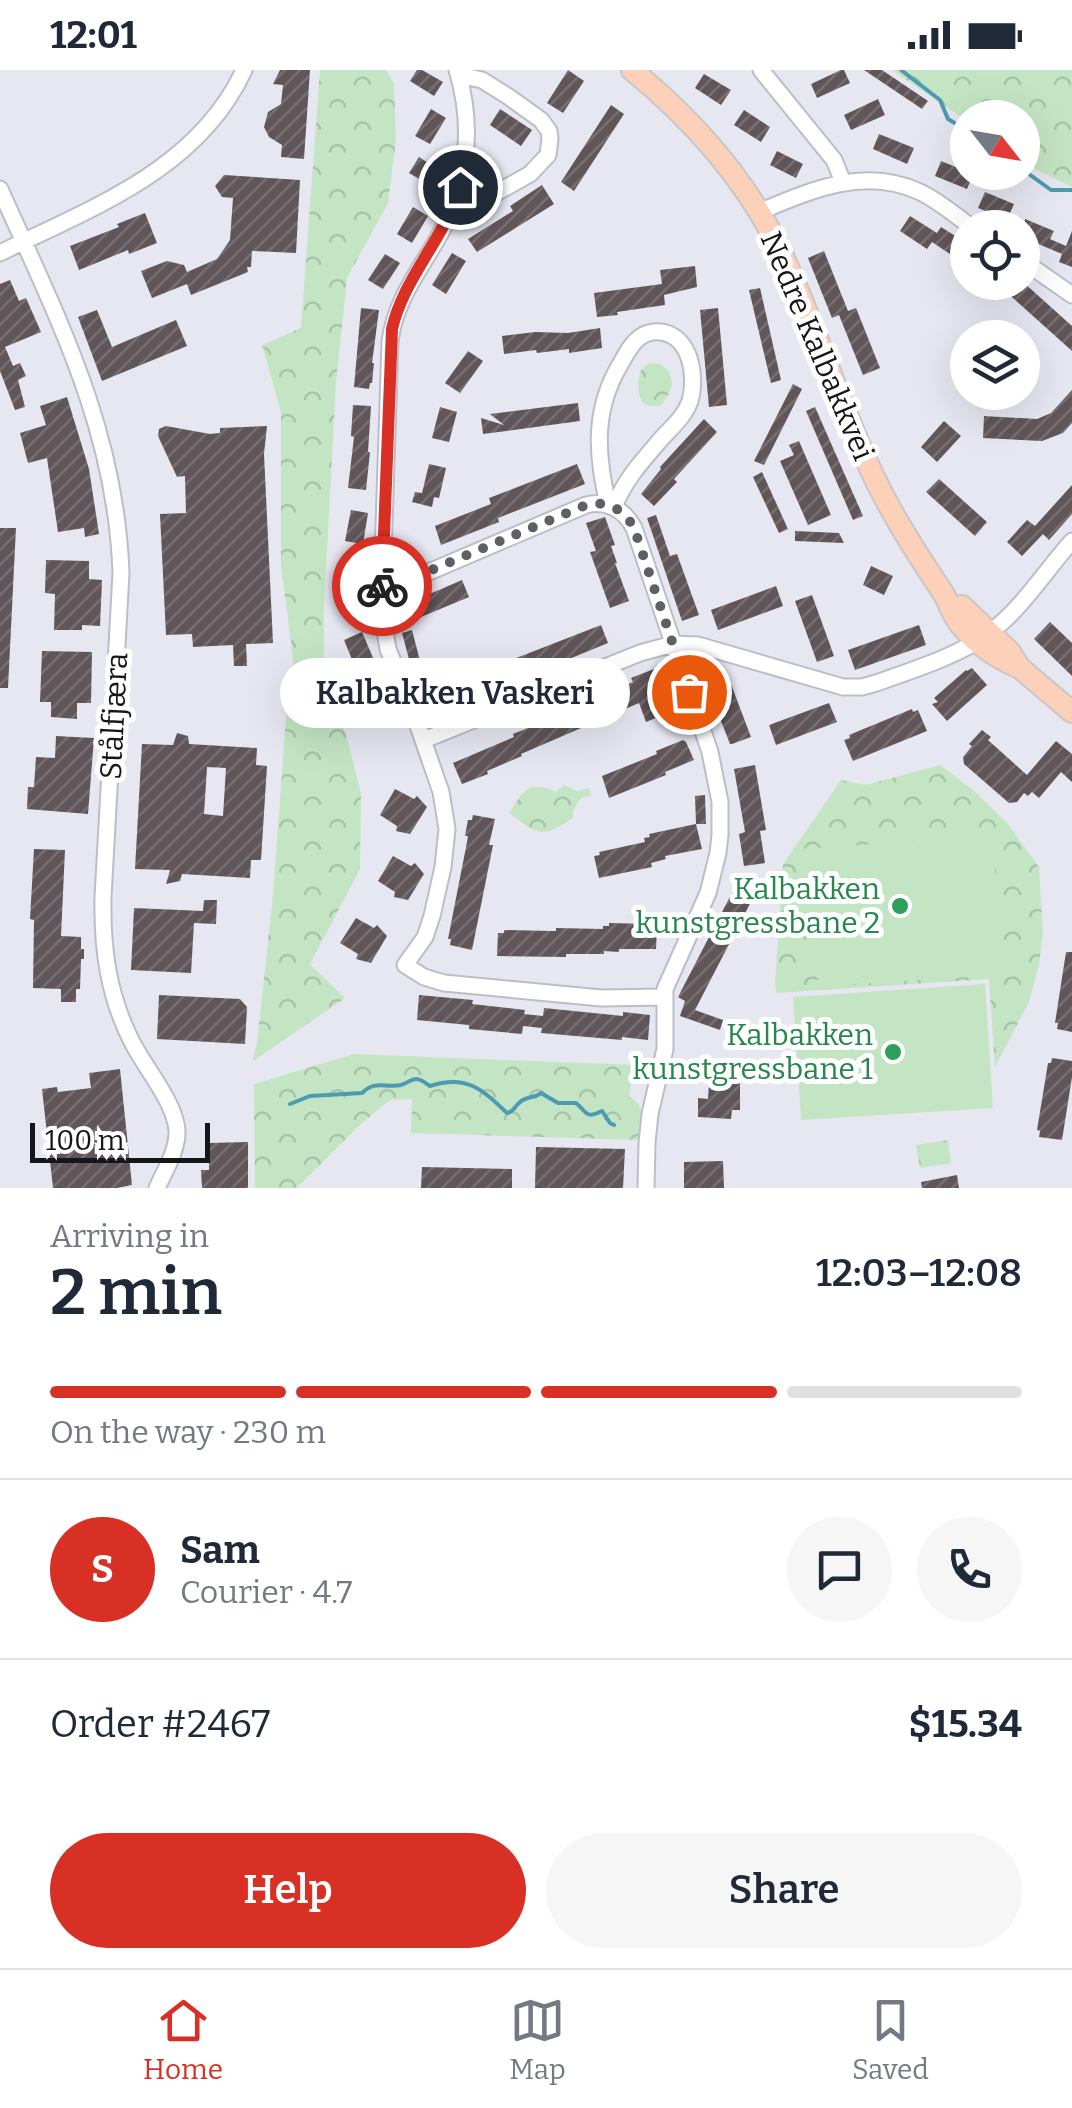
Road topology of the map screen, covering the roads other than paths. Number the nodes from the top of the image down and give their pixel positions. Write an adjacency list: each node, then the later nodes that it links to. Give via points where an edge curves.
1 (244, 70): 10 (street, via 210,122 164,166)
2 (632, 70): 8 (main road, Nedre Kalbakkvei, via 702,136)
3 (761, 70): 5 (street, via 834,160)
4 (458, 72): 7 (street, via 467,141); 7 (street, via 490,84 537,117 550,145 539,167 493,197)
5 (843, 182): 8 (street); 9 (street, via 876,179 921,192)
6 (0, 189): 10 (street, Stålfjæra)
7 (456, 202): 16 (street, via 404,294 392,329)
8 (759, 212): 17 (main road, Nedre Kalbakkvei, via 878,487 955,618)
9 (950, 212)
10 (24, 241): 11 (street); 22 (street, Stålfjæra, via 90,402 116,508 121,573 104,950 124,1026 177,1131)
11 (0, 252)
12 (1040, 273): 13 (street)
13 (1072, 296)
14 (611, 506): 14 (street, via 691,397 688,354 670,334 638,339 608,390 598,452); 16 (street, via 586,505); 18 (street, via 634,528)
15 (1072, 541): 17 (street)
16 (382, 587): 20 (street, via 388,649)
17 (983, 637): 18 (street, via 850,688 698,645); 19 (main road, Nedre Kalbakkvei, via 1002,661)
18 (673, 644): 20 (street); 21 (street, via 716,772 720,835 708,892)
19 (1072, 712)
20 (424, 740): 21 (street, via 443,800 447,840 428,929 405,965 444,982 601,998)
21 (664, 997): 23 (street, via 666,1049 650,1114)
22 (156, 1188)
23 (646, 1188)

